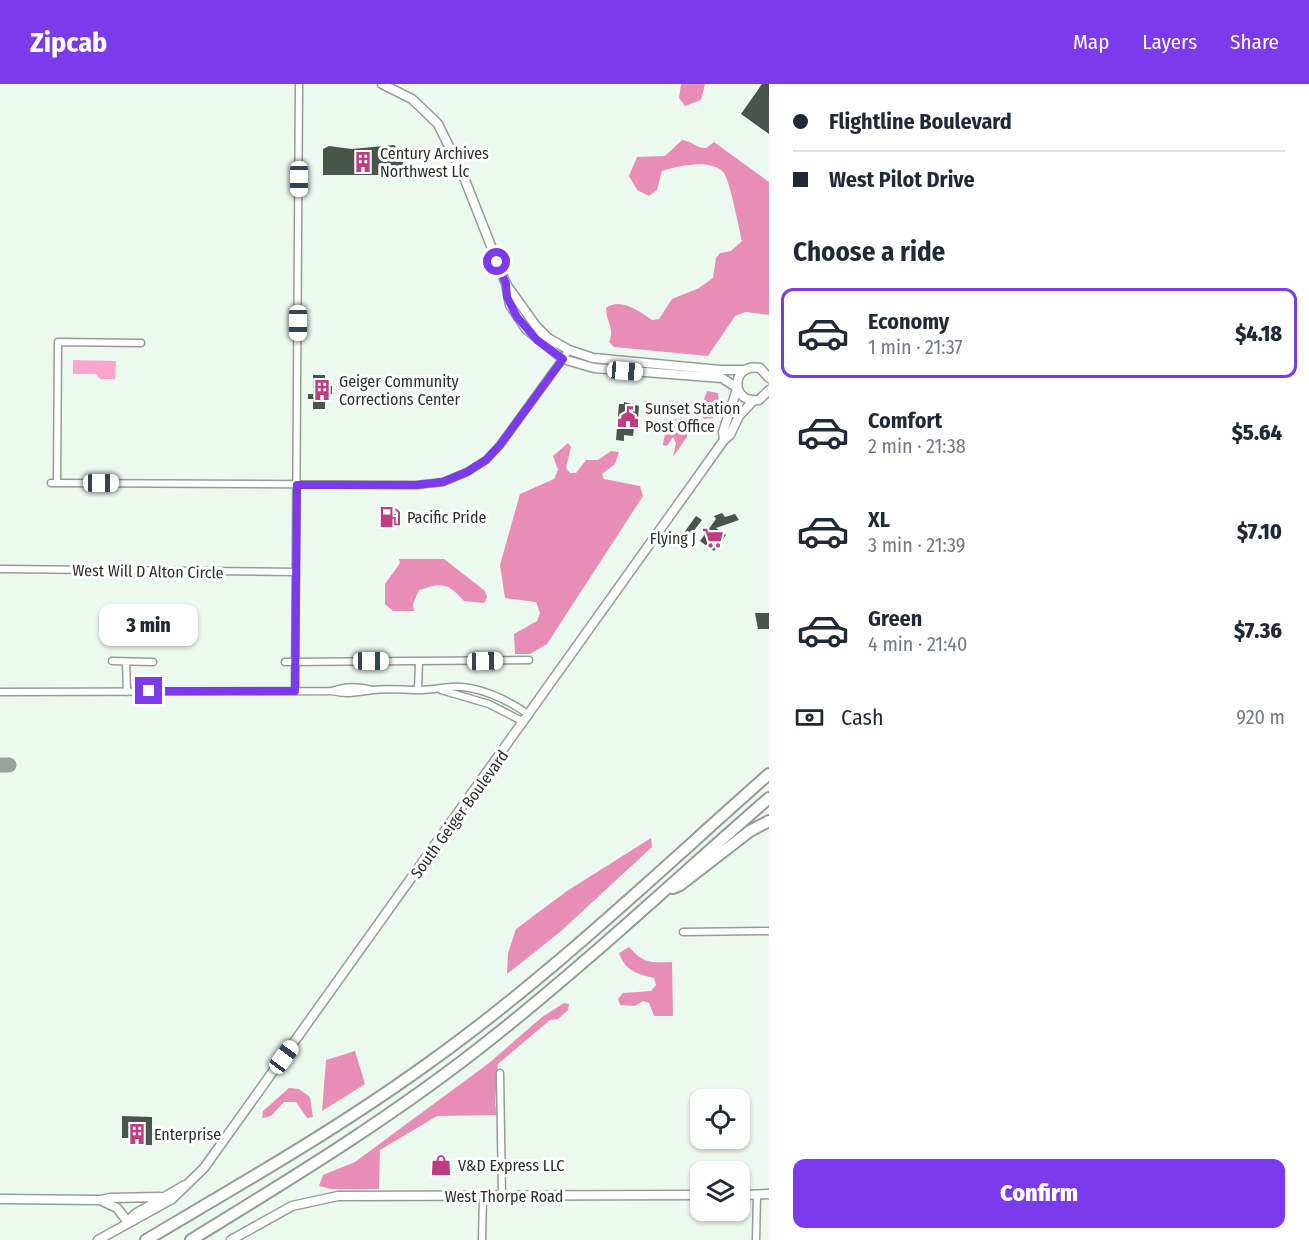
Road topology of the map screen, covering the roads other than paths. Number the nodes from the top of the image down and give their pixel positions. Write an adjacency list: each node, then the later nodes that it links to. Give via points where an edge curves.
1 (299, 84): 16 (street)
2 (382, 84): 3 (street, via 412,99 438,124 463,175)
3 (506, 284): 5 (street, via 536,326); 6 (street, via 510,306 526,329)
4 (141, 343): 16 (street, via 58,342 54,483)
5 (569, 350): 6 (street); 9 (street, via 612,361)
6 (563, 359): 11 (street, via 594,368 722,378); 16 (street, via 500,445 467,472 443,482 416,485)
7 (769, 363): 8 (street)
8 (756, 367): 9 (street); 10 (street)
9 (743, 370): 11 (street, South Geiger Boulevard)
10 (769, 378)
11 (736, 388): 13 (street, via 743,397); 15 (street, South Geiger Boulevard)
12 (769, 390): 13 (street, South Geiger Boulevard)
13 (756, 401): 14 (street); 15 (street, South Geiger Boulevard, via 739,416)
14 (768, 405)
15 (724, 440): 30 (street, South Geiger Boulevard)
16 (297, 485): 18 (street)
17 (0, 570): 18 (street, West Will D Alton Circle)
18 (296, 572): 25 (street)
19 (529, 660): 21 (street)
20 (112, 661): 22 (street)
21 (419, 661): 25 (street); 26 (street)
22 (126, 662): 23 (street); 29 (street)
23 (153, 662)
24 (285, 662): 25 (street)
25 (295, 662): 27 (street)
26 (418, 690): 27 (street, via 351,694); 30 (street, via 452,687 484,693 506,702)
27 (295, 691): 29 (street)
28 (0, 692): 29 (street)
29 (127, 692)
30 (526, 719): 38 (street, South Geiger Boulevard)
31 (769, 774): 50 (highway, via 548,969 424,1067 329,1130)
32 (769, 798): 34 (highway)
33 (769, 820): 34 (highway, via 680,885)
34 (659, 894): 51 (highway, via 500,1032 420,1093 309,1168)
35 (769, 931): 36 (street)
36 (683, 932)
37 (500, 1073): 44 (street)
38 (189, 1184): 45 (street, South Geiger Boulevard); 48 (street, South Geiger Boulevard, via 172,1199)
39 (769, 1194): 42 (street)
40 (690, 1195): 44 (street, West Thorpe Road)
41 (750, 1195): 42 (street)
42 (757, 1195): 54 (street)
43 (483, 1196): 44 (street, West Thorpe Road); 52 (street, West Thorpe Road, via 338,1196 308,1201); 53 (street)
44 (502, 1196)
45 (163, 1197): 47 (street); 48 (street, South Geiger Boulevard)
46 (0, 1199): 47 (street)
47 (100, 1200): 48 (street, via 117,1208)
48 (128, 1222): 49 (street, South Geiger Boulevard)
49 (98, 1240)
50 (146, 1240)
51 (191, 1240)
52 (231, 1240)
53 (482, 1240)
54 (756, 1240)

